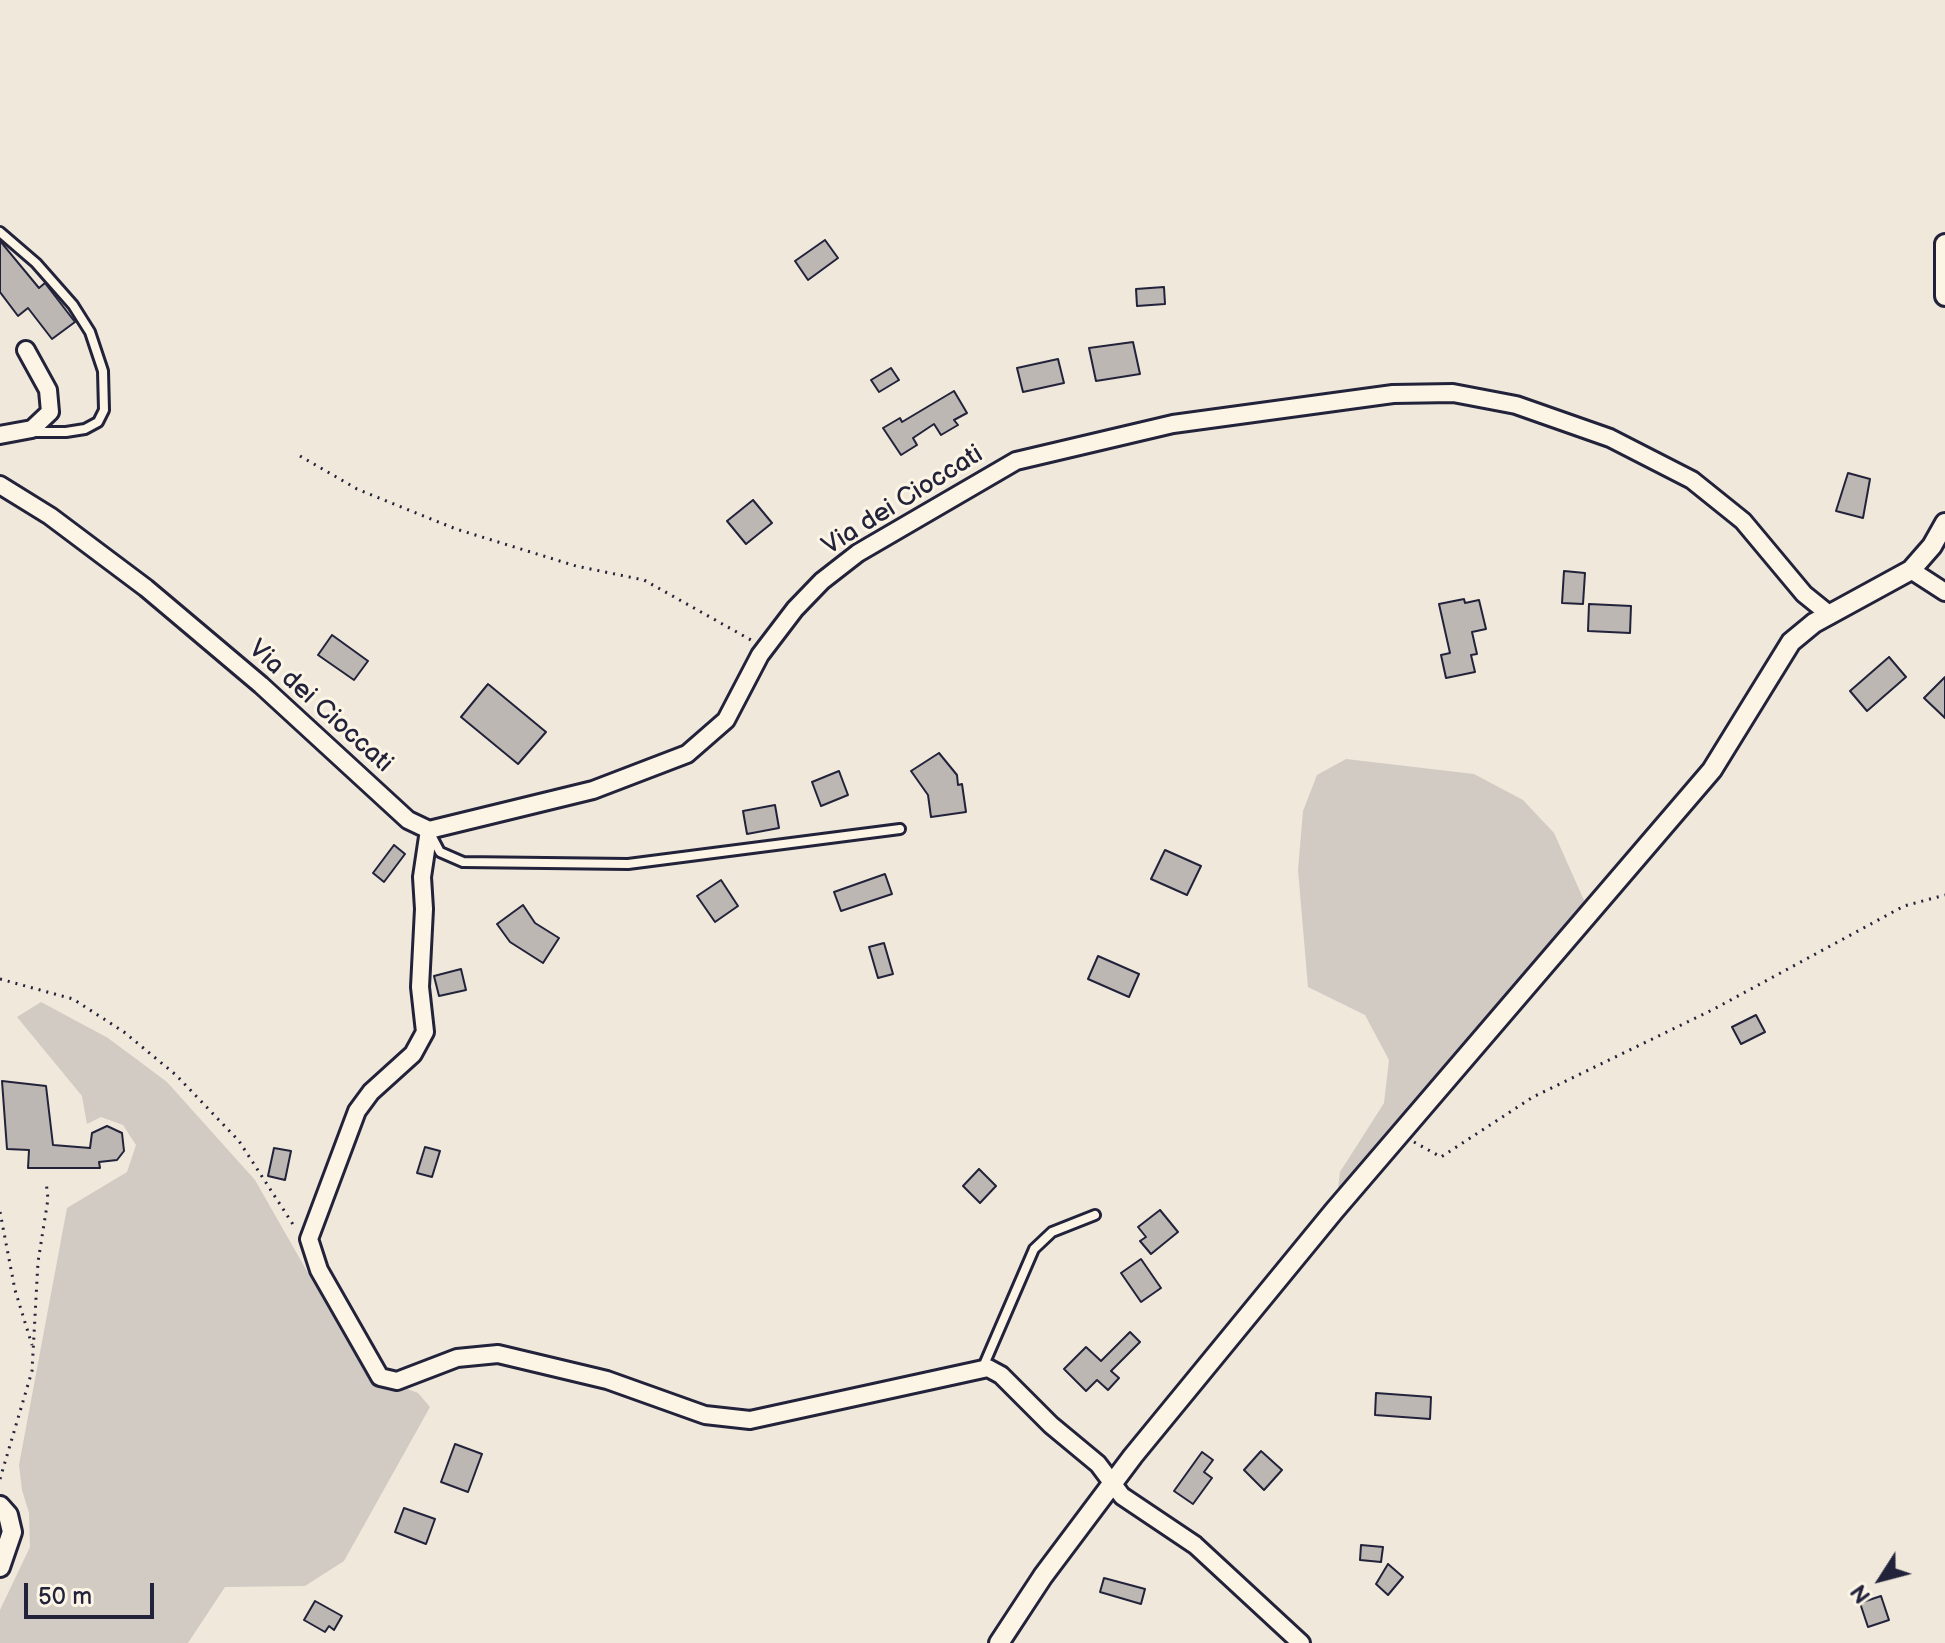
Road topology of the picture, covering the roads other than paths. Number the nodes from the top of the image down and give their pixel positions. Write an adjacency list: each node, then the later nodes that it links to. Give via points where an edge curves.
1 (0, 232): 5 (lane, via 73,305 94,342 105,382 104,410 92,426 55,433)
2 (1945, 244): 3 (street)
3 (1945, 296)
4 (26, 350): 5 (street, via 51,403 44,422)
5 (26, 431): 6 (street)
6 (0, 435)
7 (0, 485): 13 (street, Via dei Cioccati, via 146,588 408,820)
8 (1945, 523): 9 (street)
9 (1911, 570): 10 (street); 11 (street)
10 (1945, 592)
11 (1830, 615): 13 (street, Via dei Cioccati, via 1804,594 1735,513 1692,480 1577,425 1498,400 1453,393 1393,394 1145,429 1016,461 846,561 809,594 765,648 726,720 687,754 593,790); 16 (street, via 1791,642 1698,787)
12 (900, 829): 13 (lane, via 628,864 463,862 440,852)
13 (429, 830): 15 (street, via 422,877 420,987 425,1032 413,1054 357,1111 311,1232 310,1251 380,1377 391,1381 463,1356 498,1354 607,1380 705,1415 750,1420)
14 (1095, 1215): 15 (lane, via 1052,1232 1034,1249)
15 (983, 1367): 16 (street, via 1001,1375 1098,1464)
16 (1111, 1483): 19 (street); 20 (street, via 1215,1561)
17 (0, 1506): 18 (street, via 12,1532)
18 (0, 1567)
19 (999, 1643)
20 (1301, 1643)

